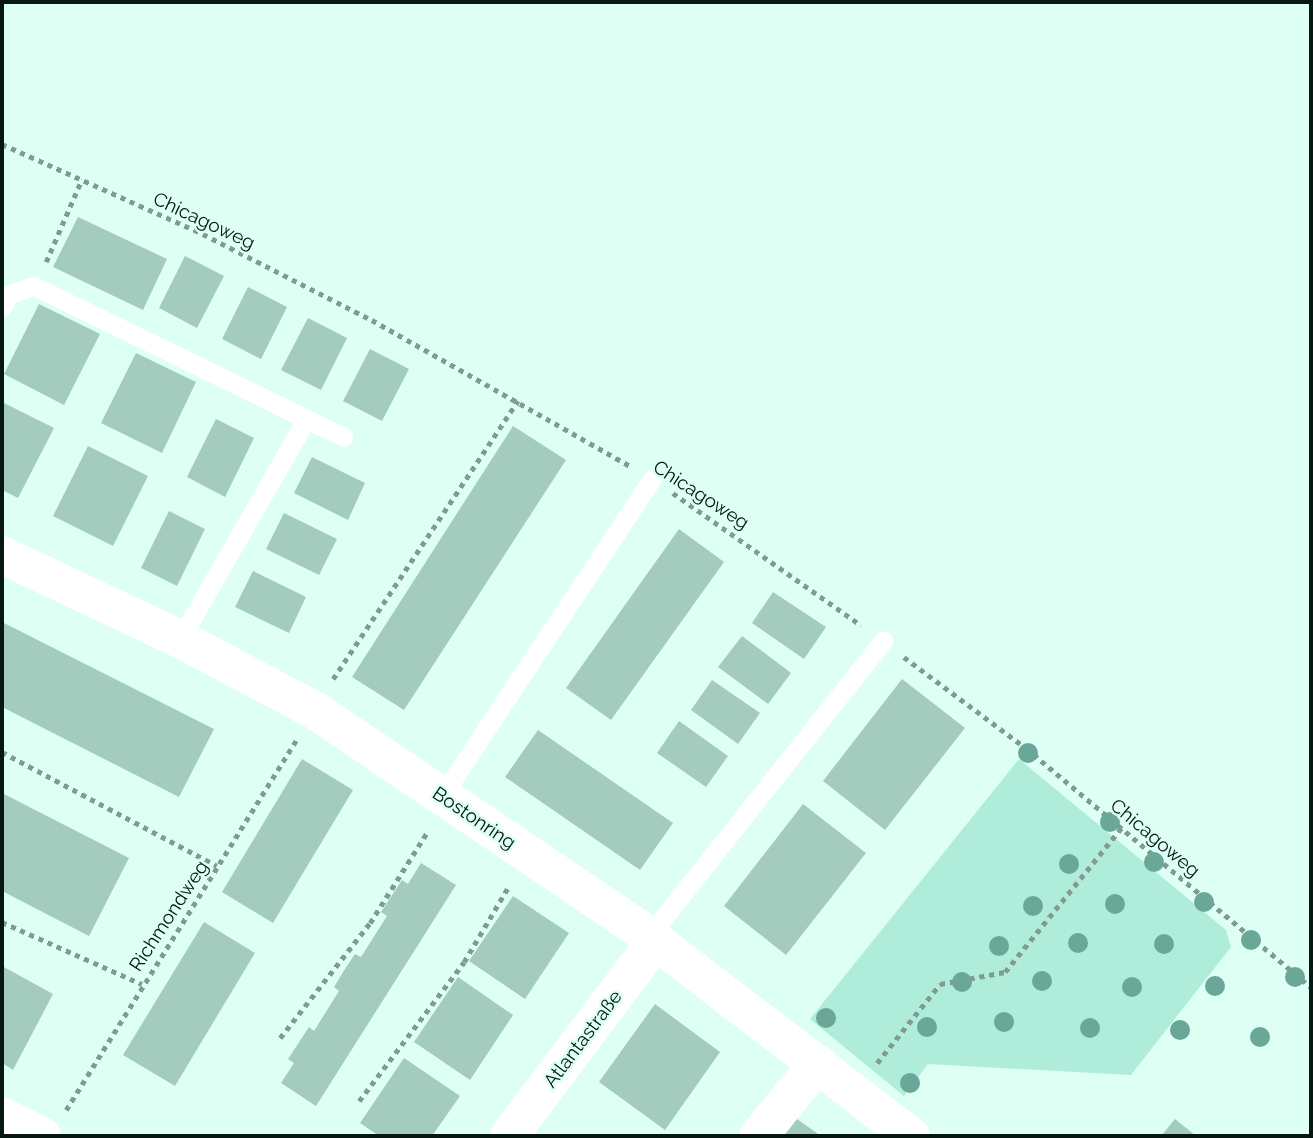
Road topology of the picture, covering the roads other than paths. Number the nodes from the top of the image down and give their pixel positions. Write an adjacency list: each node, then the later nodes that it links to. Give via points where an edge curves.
1 (2, 307): 2 (lane, via 9,294 33,286)
2 (306, 420): 3 (lane); 6 (lane)
3 (342, 437)
4 (652, 479): 8 (lane)
5 (2, 555): 6 (street, Bostonring)
6 (180, 639): 8 (street, Bostonring, via 316,711)
7 (883, 641): 9 (lane)
8 (436, 812): 9 (street, Bostonring)
9 (653, 938): 10 (street, Bostonring); 13 (street, Atlantastraße)
10 (818, 1064): 14 (street); 15 (street, Bostonring)
11 (2, 1116): 12 (street)
12 (51, 1128)
13 (509, 1136)
14 (758, 1136)
15 (911, 1136)

